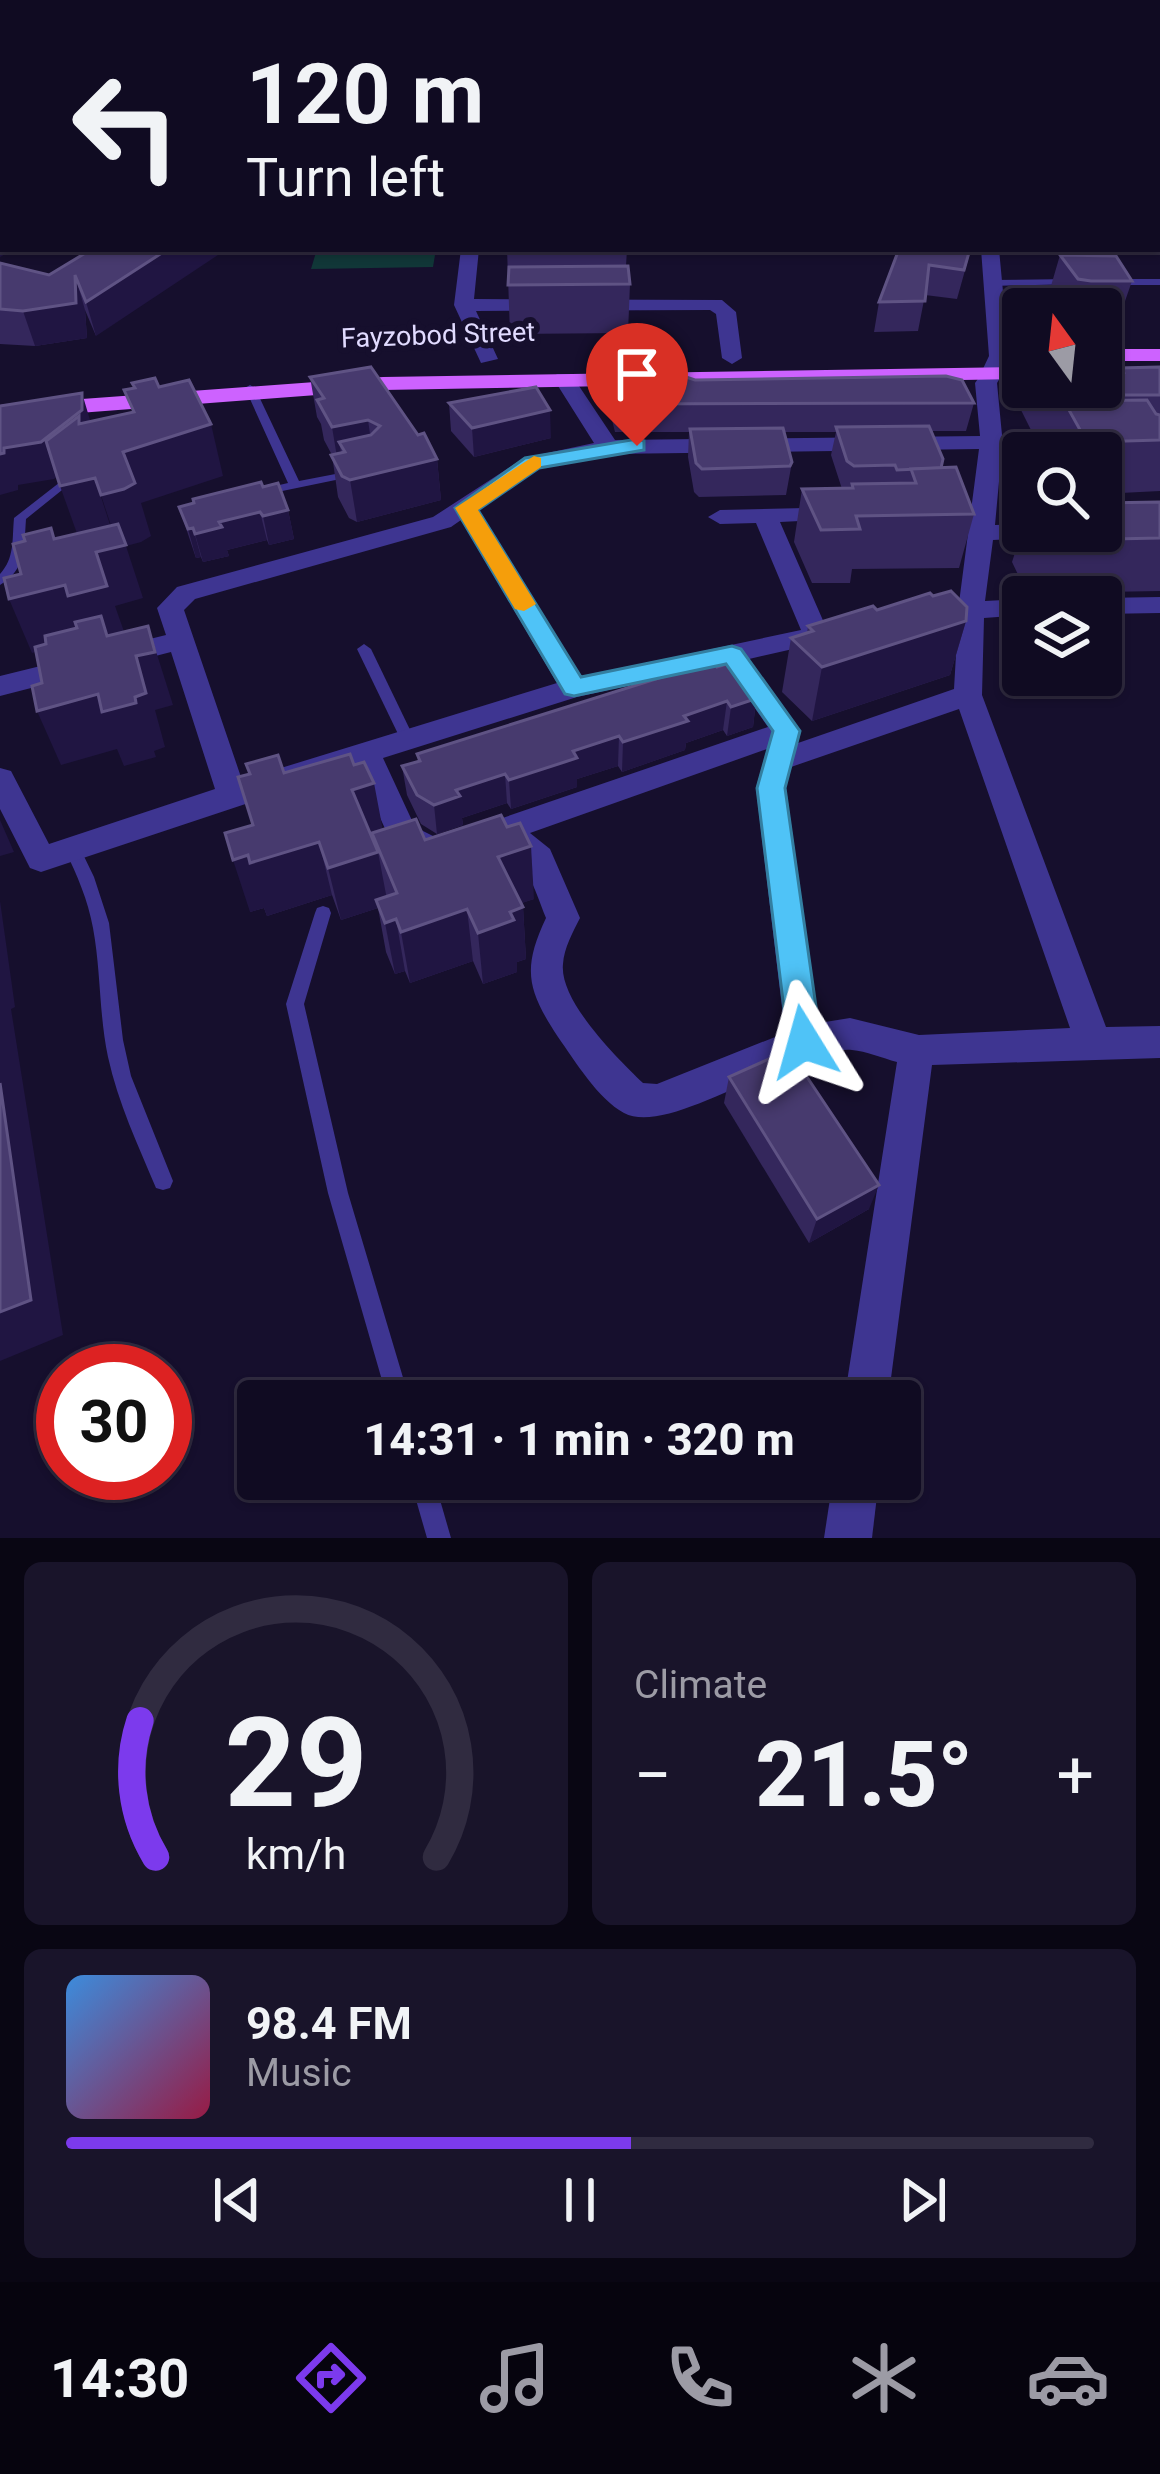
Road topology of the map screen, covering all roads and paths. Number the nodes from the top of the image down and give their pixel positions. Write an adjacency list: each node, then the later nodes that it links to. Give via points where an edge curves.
1 (470, 252): 5 (street)
2 (990, 252): 4 (street)
3 (1160, 282): 4 (lane)
4 (991, 283): 11 (street)
5 (464, 305): 8 (street); 9 (street, via 715,304 726,312)
6 (1122, 355): 7 (main road)
7 (1160, 355)
8 (488, 358): 9 (main road, Fayzobod Street); 17 (main road, Fayzobod Street)
9 (732, 358): 11 (main road, Fayzobod Street)
10 (1002, 362): 11 (main road, Fayzobod Street)
11 (996, 364): 12 (main road, Fayzobod Street); 15 (main road, Fayzobod Street, via 943,374); 19 (street, via 986,382)
12 (1002, 366)
13 (1122, 372): 14 (main road)
14 (1160, 372)
15 (565, 378): 16 (main road, Fayzobod Street); 21 (street)
16 (250, 388): 18 (main road, Fayzobod Street, via 105,409); 24 (lane)
17 (0, 393)
18 (0, 412)
19 (994, 440): 20 (street); 21 (street); 33 (street, via 973,506)
20 (1160, 440)
21 (608, 447): 26 (street, via 532,463)
22 (89, 465): 30 (lane)
23 (375, 469): 24 (lane)
24 (296, 485): 25 (lane)
25 (239, 499)
26 (466, 508): 42 (street, via 442,522 186,593 170,608); 46 (street)
27 (874, 510): 28 (street)
28 (765, 515): 29 (street); 41 (street)
29 (720, 517)
30 (20, 518): 31 (lane); 34 (lane, via 15,570)
31 (5, 522)
32 (1002, 532): 33 (street)
33 (981, 533): 38 (street)
34 (0, 581)
35 (1160, 605): 36 (street)
36 (1122, 606)
37 (1002, 607): 38 (street)
38 (971, 608): 39 (street); 47 (street)
39 (907, 617)
40 (863, 626): 41 (street)
41 (817, 636): 44 (street)
42 (179, 641): 45 (street); 52 (street)
43 (364, 649): 48 (lane)
44 (732, 655): 46 (street); 49 (street)
45 (0, 686)
46 (574, 688): 48 (street)
47 (968, 695): 49 (street); 58 (street)
48 (407, 738): 50 (street)
49 (782, 746): 53 (street); 56 (street, via 771,788)
50 (367, 755): 52 (street); 53 (street, via 403,835 434,852)
51 (0, 779): 54 (street, via 41,859)
52 (232, 795): 54 (street)
53 (488, 836): 56 (street, via 511,836 539,858 563,918 545,968 550,989 610,1078 635,1100 658,1101)
54 (74, 850): 60 (lane, via 98,896 114,1039 132,1109)
55 (323, 914): 61 (lane, via 295,1004)
56 (804, 1042): 59 (street, via 850,1034)
57 (1160, 1042): 58 (street)
58 (1094, 1044): 59 (street)
59 (920, 1051): 62 (street)
60 (163, 1180)
61 (393, 1380)
62 (869, 1380)
63 (428, 1500): 65 (lane)
64 (853, 1500): 66 (street)
65 (439, 1538)
66 (848, 1538)

